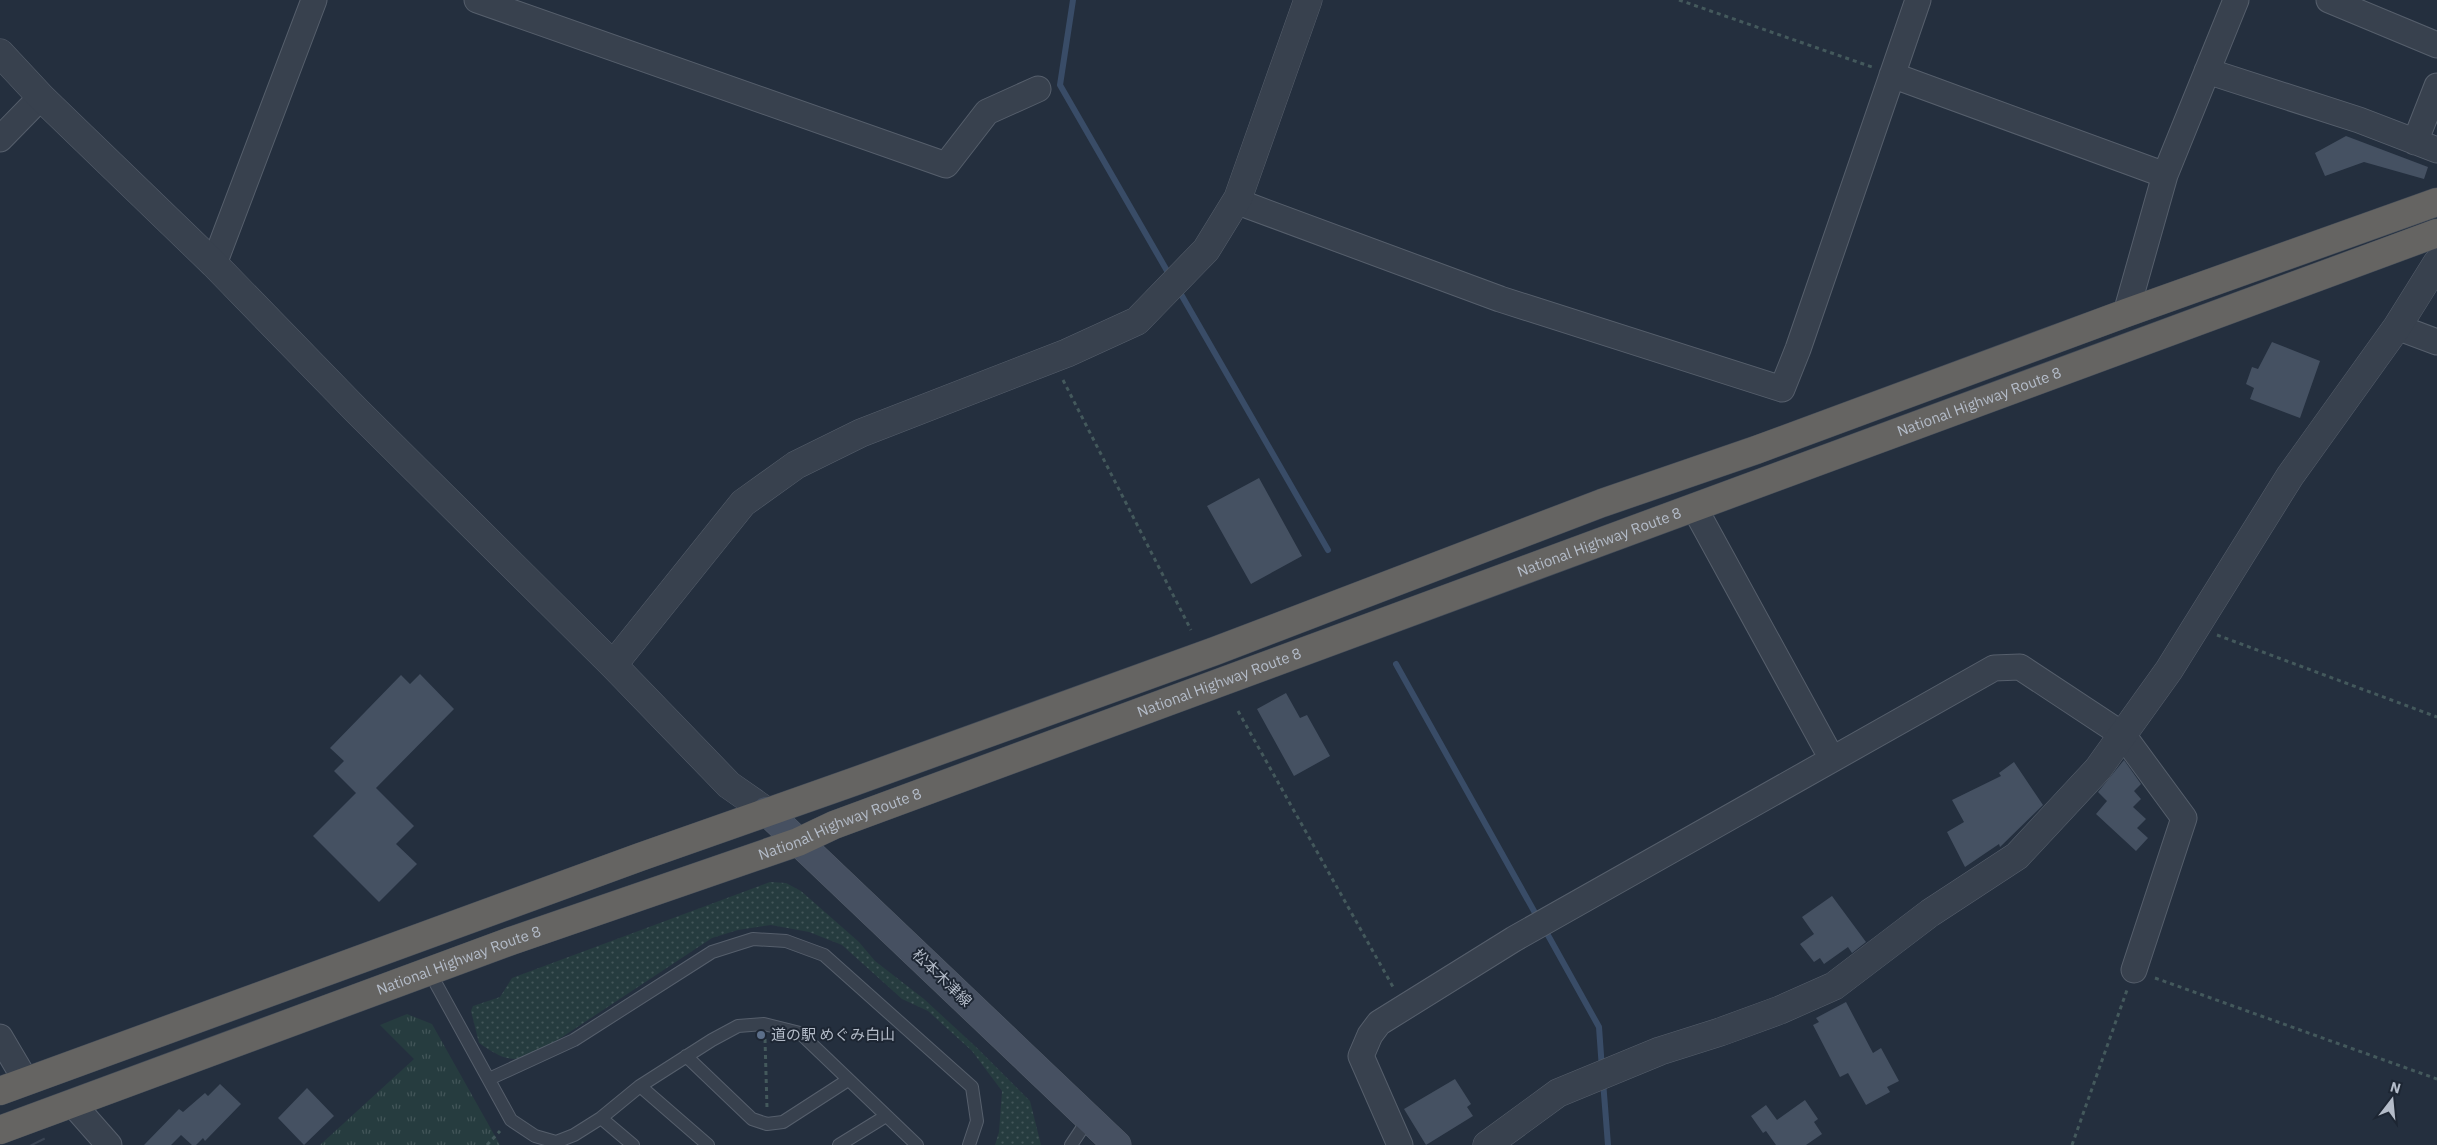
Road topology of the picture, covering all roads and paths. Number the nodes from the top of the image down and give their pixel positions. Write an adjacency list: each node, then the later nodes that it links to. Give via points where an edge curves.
1 (314, 0): 22 (street)
2 (477, 0): 13 (street, via 946,166 987,112)
3 (1308, 0): 18 (street)
4 (1679, 0): 11 (path)
5 (1918, 0): 11 (street)
6 (2236, 0): 10 (street)
7 (2329, 0): 8 (street)
8 (2437, 45)
9 (0, 53): 14 (street)
10 (2207, 72): 16 (street, via 2359,120); 17 (street)
11 (1892, 75): 17 (street); 18 (street, via 1782,389 1500,300 1250,206)
12 (2437, 86): 16 (street)
13 (1038, 89)
14 (42, 97): 15 (street); 22 (street)
15 (0, 139)
16 (2426, 146)
17 (2165, 175): 23 (street)
18 (1238, 198): 26 (street, via 1206,250 1137,321)
19 (2437, 202): 23 (highway)
20 (2437, 233): 27 (highway, National Highway Route 8)
21 (2437, 263): 24 (street)
22 (214, 264): 30 (street)
23 (2126, 313): 35 (highway, via 1756,450 1602,503 1215,651)
24 (2397, 327): 25 (street); 28 (street, via 2290,476)
25 (2437, 342)
26 (1052, 359): 29 (path); 30 (street, via 861,433 796,466 743,503)
27 (1694, 507): 34 (street); 36 (highway, National Highway Route 8, via 834,825)
28 (2196, 627): 32 (path); 33 (street)
29 (1191, 630)
30 (613, 665): 35 (street, via 729,785)
31 (1238, 711): 39 (path)
32 (2437, 717)
33 (2123, 735): 34 (street, via 2020,668 1994,668); 37 (street, via 2184,818); 65 (street, via 2098,769 2017,856 1930,913 1834,986 1780,1010 1660,1051 1558,1093)
34 (1832, 759): 39 (street, via 1529,930)
35 (766, 811): 36 (main road, 松本木津線); 46 (highway)
36 (798, 842): 38 (highway, National Highway Route 8); 52 (main road, 松本木津線)
37 (2134, 970): 44 (path); 66 (path)
38 (429, 971): 43 (lane); 49 (highway, National Highway Route 8)
39 (1404, 1007): 64 (street, via 1378,1023 1361,1056)
40 (764, 1024): 42 (lane, via 738,1026); 45 (lane, via 800,1033); 53 (path)
41 (0, 1038): 46 (street)
42 (686, 1056): 47 (lane); 53 (lane, via 752,1119)
43 (489, 1079): 55 (lane, via 511,1120 535,1136); 61 (lane, via 574,1040 712,952 753,939 786,941 824,955 972,1088 977,1121)
44 (2437, 1079)
45 (848, 1080): 50 (lane); 53 (lane, via 782,1122)
46 (26, 1081): 48 (highway)
47 (640, 1086): 51 (lane); 58 (lane)
48 (0, 1091)
49 (72, 1103): 54 (highway, National Highway Route 8); 56 (street)
50 (886, 1116): 59 (lane); 60 (lane)
51 (601, 1118): 55 (lane); 57 (lane)
52 (1089, 1118): 62 (lane); 63 (main road, 松本木津線)
53 (768, 1124)
54 (0, 1130)
55 (558, 1143)
56 (109, 1145)
57 (633, 1145)
58 (708, 1145)
59 (839, 1145)
60 (917, 1145)
61 (969, 1145)
62 (1071, 1145)
63 (1117, 1145)
64 (1400, 1145)
65 (1486, 1145)
66 (2072, 1145)

